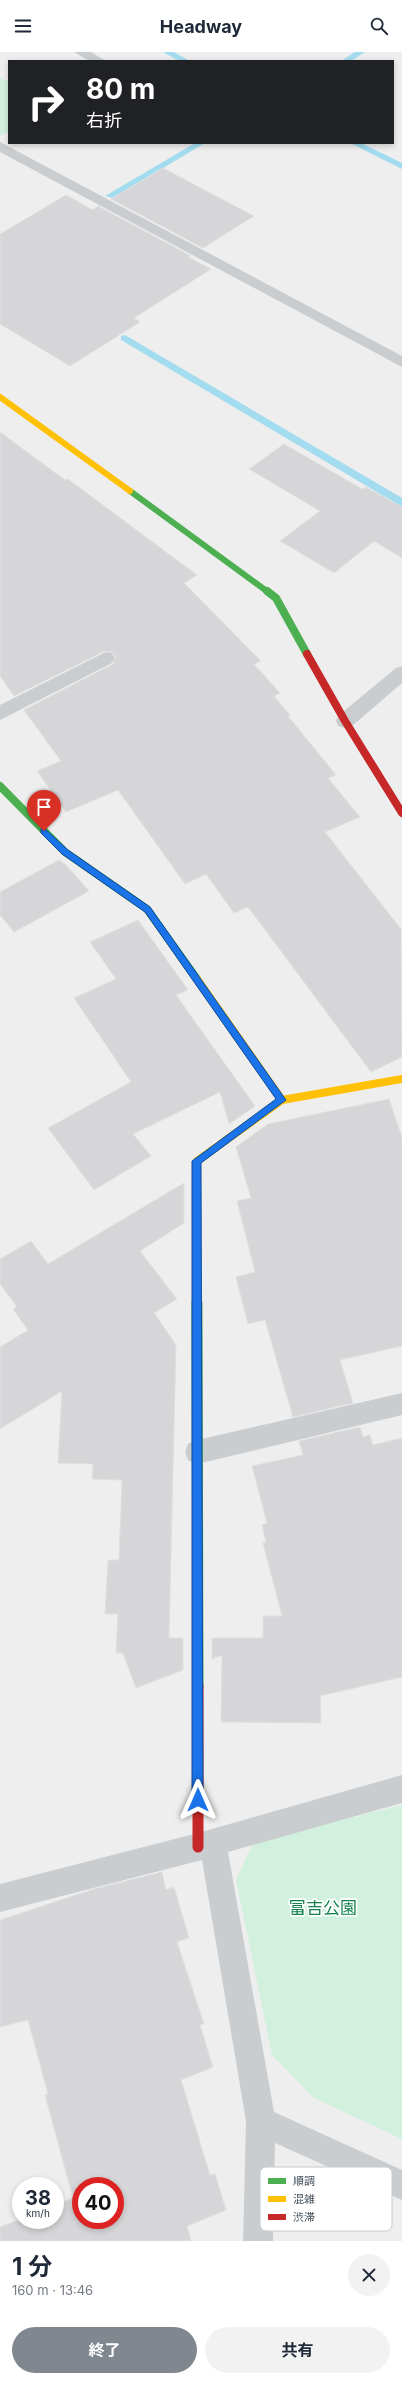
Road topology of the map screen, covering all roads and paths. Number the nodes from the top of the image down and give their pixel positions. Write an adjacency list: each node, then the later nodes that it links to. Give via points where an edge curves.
1 (81, 52): 2 (street)
2 (96, 60)
3 (0, 146): 4 (street)
4 (402, 362)
5 (0, 397): 9 (street, via 276,598)
6 (106, 658): 8 (street)
7 (402, 673): 9 (street)
8 (0, 713)
9 (345, 721): 11 (street)
10 (0, 786): 13 (street, via 65,852 148,909)
11 (402, 813)
12 (402, 1079): 13 (street)
13 (282, 1100): 15 (street, via 197,1161)
14 (402, 1404): 15 (street)
15 (197, 1452): 17 (street)
16 (402, 1789): 17 (street)
17 (205, 1845): 18 (street); 19 (street)
18 (0, 1898)
19 (261, 2121): 20 (street); 23 (street)
20 (362, 2167)
21 (392, 2180): 22 (street)
22 (402, 2185)
23 (258, 2241)

